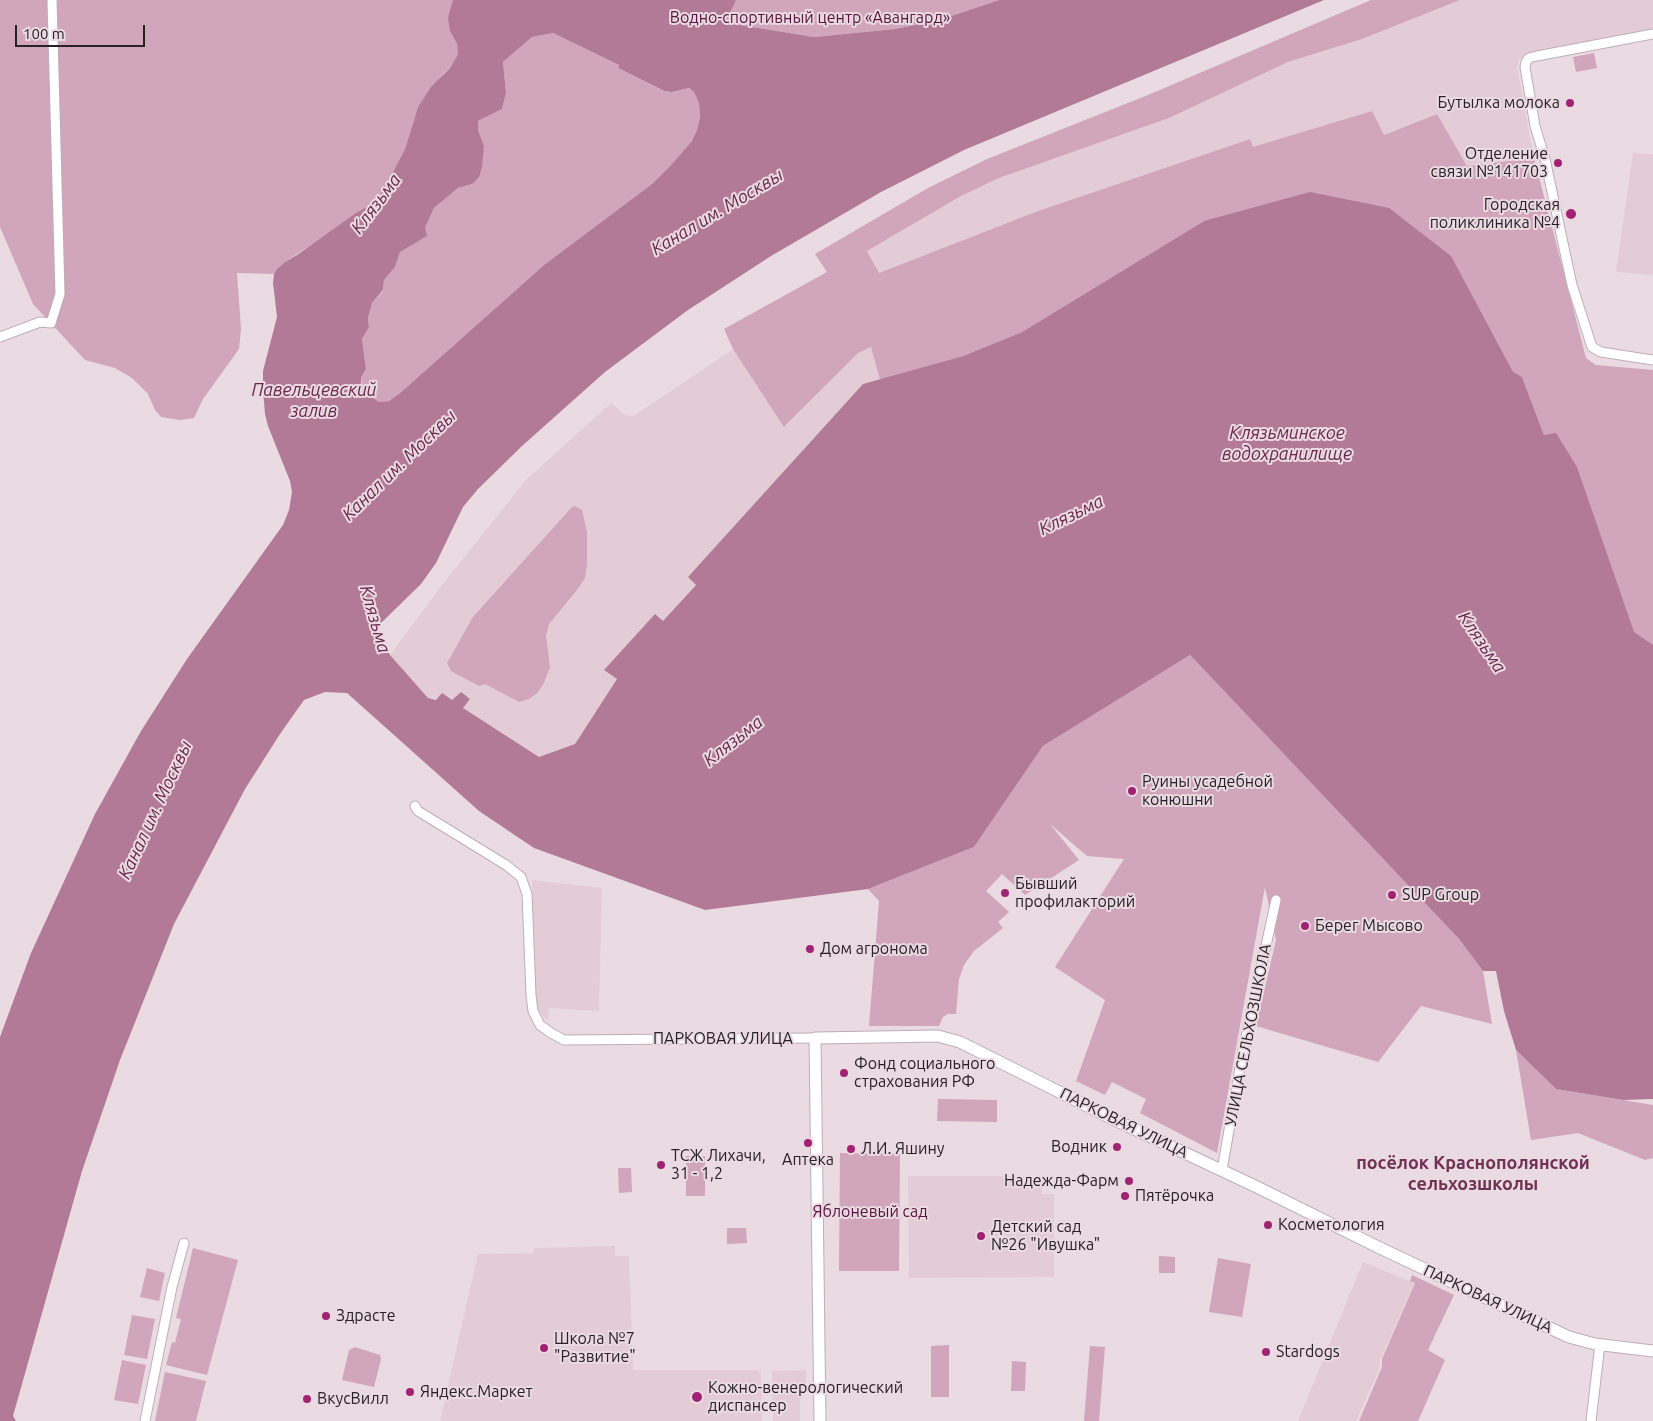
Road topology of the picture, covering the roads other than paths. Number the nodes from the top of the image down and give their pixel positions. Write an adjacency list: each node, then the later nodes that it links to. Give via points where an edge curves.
1 (52, 0): 3 (street, via 60,294 51,323 40,322)
2 (1653, 34): 4 (street, via 1529,58 1525,67 1535,126 1572,285 1592,347 1601,352)
3 (0, 337)
4 (1653, 360)
5 (415, 806): 7 (street, ПАРКОВАЯ УЛИЦА, via 521,877 527,894 533,1011 540,1025 564,1040)
6 (1276, 900): 8 (street, УЛИЦА СЕЛЬХОЗШКОЛА, via 1243,1050)
7 (815, 1038): 8 (street, ПАРКОВАЯ УЛИЦА, via 949,1038); 13 (street)
8 (1222, 1170): 10 (street, ПАРКОВАЯ УЛИЦА, via 1569,1337)
9 (184, 1243): 12 (street)
10 (1600, 1344): 11 (street, ПАРКОВАЯ УЛИЦА); 14 (street)
11 (1653, 1351)
12 (145, 1421)
13 (820, 1421)
14 (1590, 1421)

